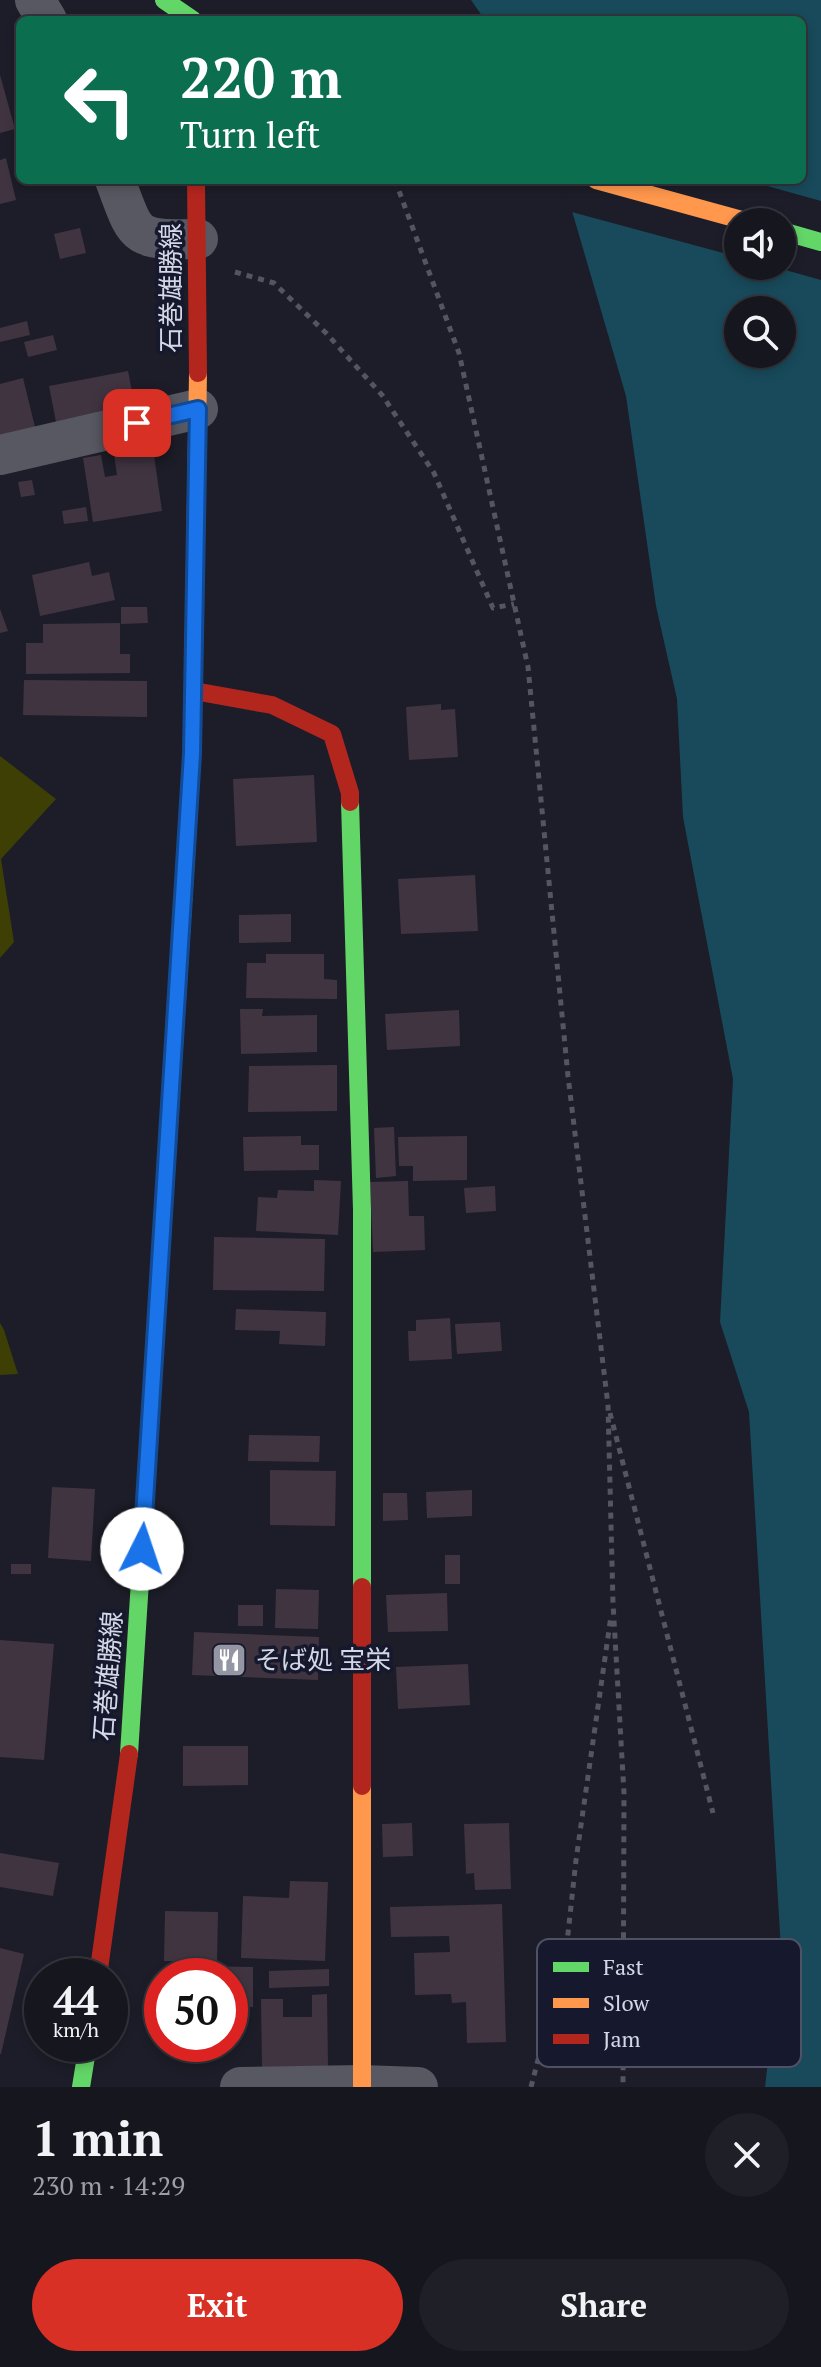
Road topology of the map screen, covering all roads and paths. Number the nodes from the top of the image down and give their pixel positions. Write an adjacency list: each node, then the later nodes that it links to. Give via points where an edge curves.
1 (164, 0): 2 (main road)
2 (187, 16)
3 (116, 184): 10 (street, via 137,232 166,239)
4 (196, 184): 10 (main road, 石巻雄勝線)
5 (396, 184): 13 (path, via 459,353)
6 (611, 184): 7 (main road)
7 (724, 215)
8 (796, 235): 9 (main road)
9 (821, 242)
10 (197, 257): 11 (main road, 石巻雄勝線); 13 (path, via 274,283 326,333 382,395 434,473 493,608)
11 (198, 409): 12 (street); 14 (main road, 石巻雄勝線)
12 (0, 455)
13 (514, 604): 15 (path, via 528,667 568,1076)
14 (194, 691): 20 (main road, 石巻雄勝線, via 131,1740); 24 (main road, via 272,705 332,734 350,793 362,1210)
15 (608, 1405): 16 (path); 17 (path)
16 (613, 1603): 18 (path); 19 (path, via 624,1793)
17 (713, 1813)
18 (567, 1939)
19 (624, 1939)
20 (101, 1958)
21 (85, 2062): 25 (main road)
22 (537, 2064): 28 (path)
23 (623, 2067): 29 (path)
24 (362, 2085): 26 (street); 27 (street)
25 (81, 2087)
26 (240, 2087)
27 (418, 2087)
28 (531, 2087)
29 (623, 2087)

